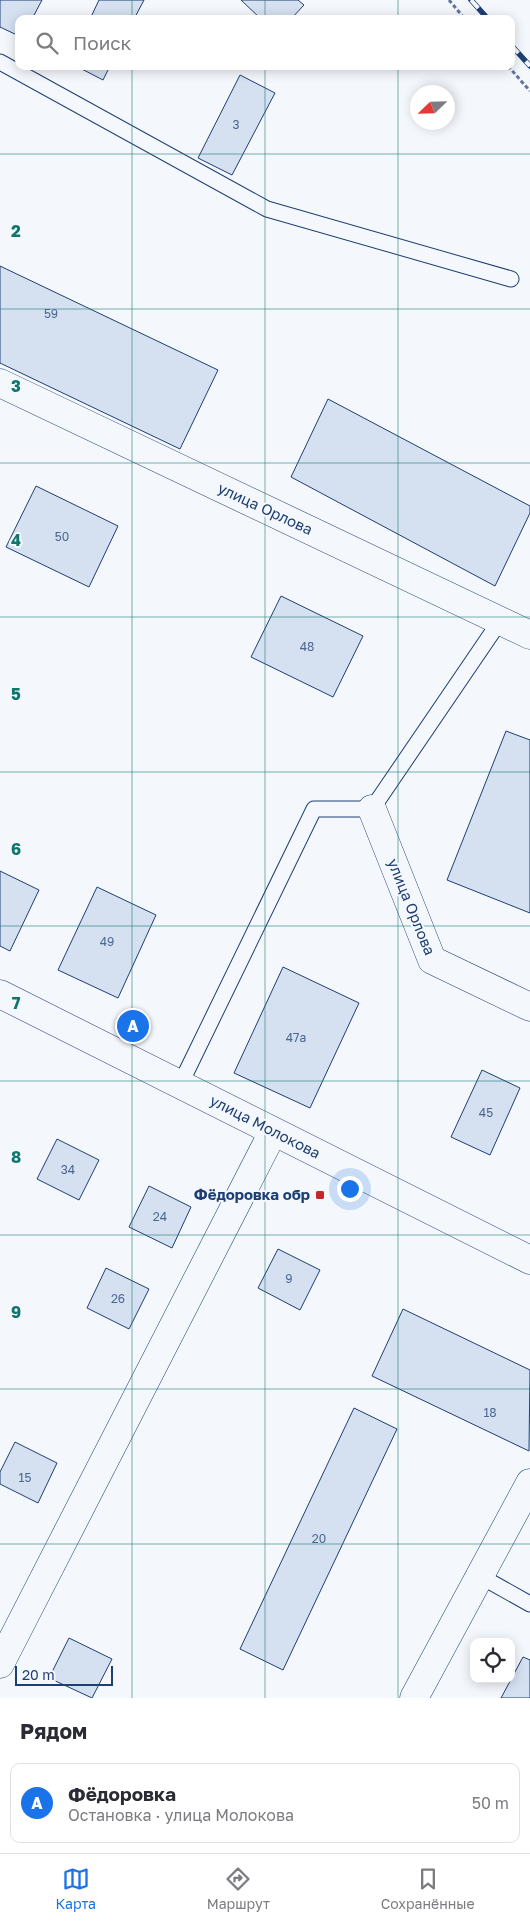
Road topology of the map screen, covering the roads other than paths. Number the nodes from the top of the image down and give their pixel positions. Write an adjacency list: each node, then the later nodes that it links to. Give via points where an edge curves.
1 (0, 62): 2 (lane, via 268,209)
2 (511, 279)
3 (0, 383): 4 (street, улица Орлова)
4 (500, 621): 5 (street, улица Орлова); 6 (lane)
5 (530, 635)
6 (372, 809): 8 (street, улица Орлова, via 432,960); 9 (lane, via 314,809)
7 (0, 994): 9 (street, улица Молокова)
8 (530, 1007)
9 (180, 1084): 10 (street, улица Молокова)
10 (273, 1132): 11 (street, улица Молокова); 15 (street)
11 (530, 1260)
12 (530, 1483): 13 (street)
13 (480, 1576): 14 (lane); 16 (street)
14 (530, 1604)
15 (0, 1664)
16 (414, 1698)

